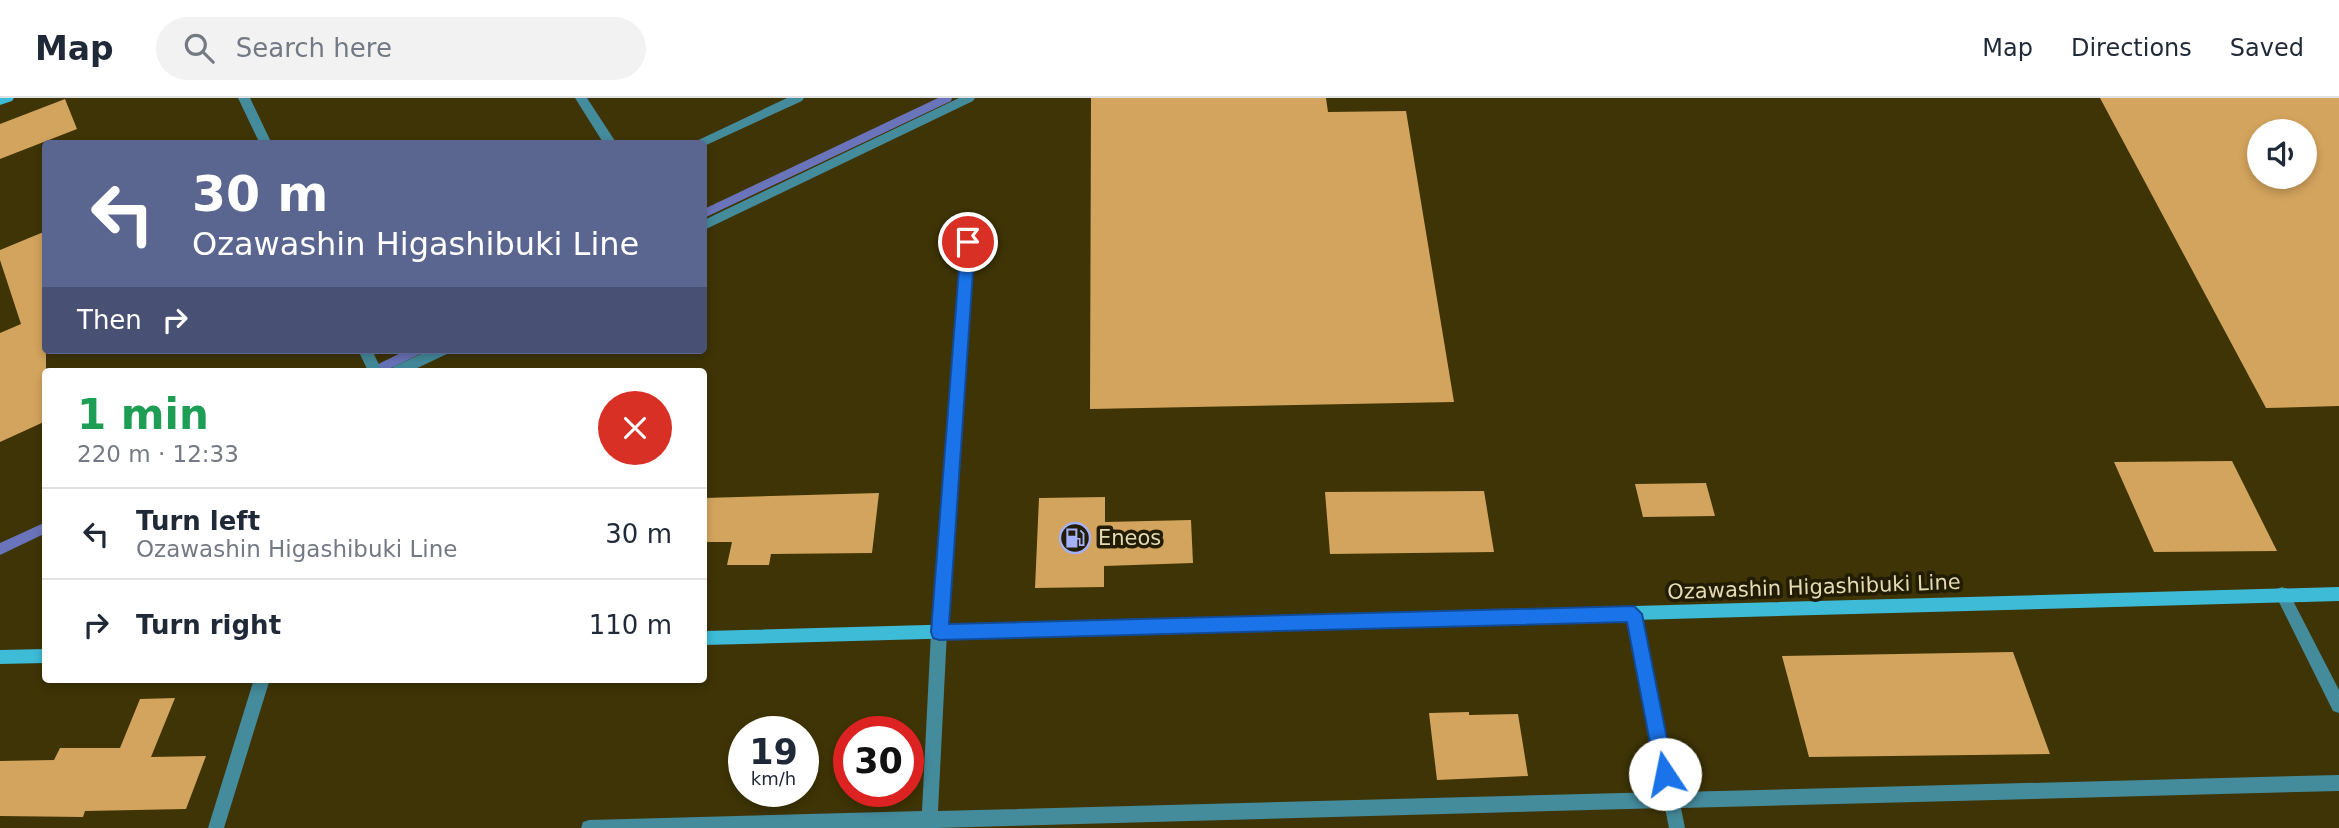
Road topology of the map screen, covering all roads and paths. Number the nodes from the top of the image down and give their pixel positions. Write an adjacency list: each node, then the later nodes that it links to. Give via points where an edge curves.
1 (8, 98): 6 (main road)
2 (244, 98): 7 (street)
3 (581, 98): 8 (street)
4 (798, 98): 9 (street)
5 (969, 98): 10 (street)
6 (0, 101)
7 (264, 140)
8 (608, 140)
9 (704, 140)
10 (707, 224)
11 (968, 242): 17 (street)
12 (434, 354): 13 (street)
13 (404, 368)
14 (2282, 594): 15 (main road, Ozawashin Higashibuki Line); 16 (main road, Ozawashin Higashibuki Line); 22 (street)
15 (2339, 594)
16 (1634, 614): 17 (main road, Ozawashin Higashibuki Line); 24 (street)
17 (939, 632): 18 (main road, Ozawashin Higashibuki Line); 25 (street)
18 (707, 638)
19 (42, 656): 20 (main road)
20 (0, 657)
21 (261, 683): 26 (street)
22 (2339, 706)
23 (2339, 783): 24 (street)
24 (1671, 800): 25 (street); 28 (street)
25 (929, 824): 27 (street)
26 (216, 828)
27 (589, 828)
28 (1677, 828)

